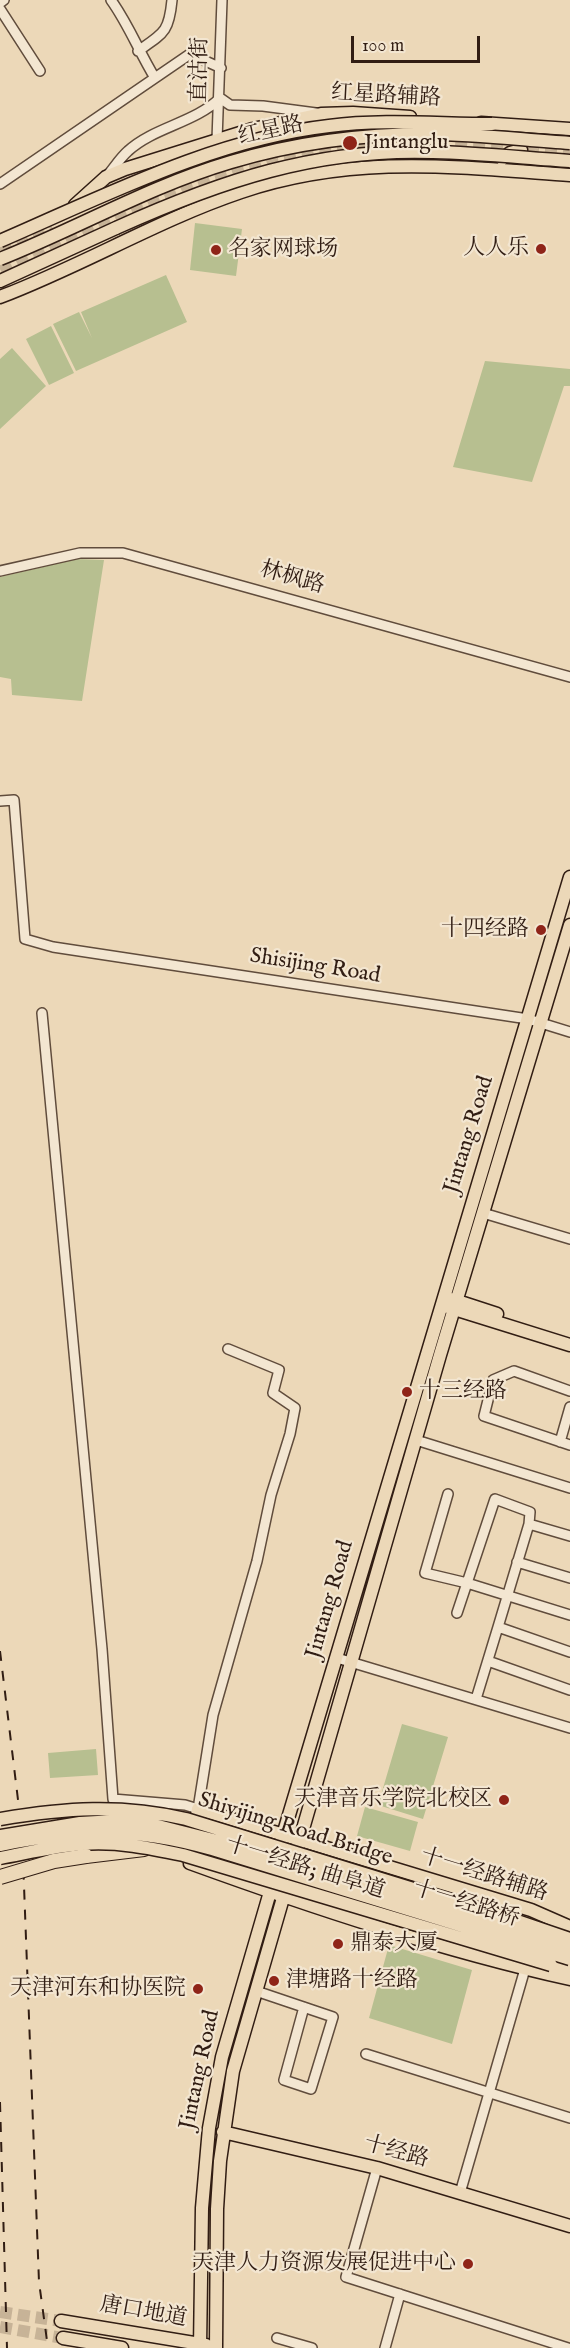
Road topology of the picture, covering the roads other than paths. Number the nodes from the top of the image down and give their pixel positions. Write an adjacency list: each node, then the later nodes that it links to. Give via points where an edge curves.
1 (4, 0): 5 (street)
2 (111, 0): 7 (street)
3 (172, 0): 7 (street, via 170,23 161,36)
4 (222, 0): 8 (street, 直沽街)
5 (0, 3)
6 (0, 9): 9 (street)
7 (138, 51): 10 (street)
8 (221, 68): 10 (street, via 190,54); 11 (street, 直沽街)
9 (40, 71)
10 (155, 78): 22 (street)
11 (220, 98): 12 (street, via 230,105); 15 (street, 直沽街); 21 (street, via 210,108 129,150)
12 (321, 114): 13 (main road, 红星路辅路); 15 (main road, 红星路辅路)
13 (492, 124): 14 (main road, 红星路辅路); 24 (main road, bridge, via 367,123 285,133 209,153)
14 (570, 129)
15 (218, 140): 21 (main road, 红星路辅路)
16 (570, 143): 25 (main road, 红星路, bridge, via 430,134 347,137 262,154 191,175)
17 (521, 150): 19 (main road)
18 (570, 161): 26 (main road, 红星路, bridge, via 432,152 354,155 289,165 182,198)
19 (482, 167): 20 (main road); 27 (main road, via 410,165 346,169 243,191 140,232)
20 (570, 175)
21 (106, 177): 23 (main road, 红星路辅路)
22 (0, 184)
23 (75, 205)
24 (0, 241)
25 (0, 259)
26 (0, 281)
27 (0, 297)
28 (0, 571): 29 (street, 林枫路, via 80,553 123,553)
29 (570, 677)
30 (0, 801): 34 (street, Shisijing Road, via 14,800 25,939)
31 (570, 877): 34 (main road, Jintang Road)
32 (570, 925): 34 (main road, Jintang Road)
33 (42, 1013): 68 (street, via 113,1799)
34 (534, 1021): 35 (street, Shisijing Road); 36 (main road, Jintang Road); 38 (main road, Jintang Road)
35 (570, 1032)
36 (483, 1213): 37 (street); 38 (main road, Jintang Road)
37 (570, 1239)
38 (459, 1271): 39 (main road, Jintang Road); 40 (main road, via 453,1281); 41 (main road, via 470,1296)
39 (443, 1301): 40 (main road); 62 (main road, Jintang Road)
40 (458, 1302): 41 (main road); 47 (main road, Jintang Road)
41 (489, 1315): 42 (main road); 43 (main road)
42 (570, 1336)
43 (570, 1345)
44 (228, 1349): 68 (street, via 279,1370 273,1393 295,1408 213,1715)
45 (570, 1391): 48 (street, via 514,1371 493,1380 484,1416)
46 (570, 1407): 48 (street)
47 (416, 1440): 50 (street); 64 (main road, Jintang Road)
48 (560, 1442): 49 (street)
49 (570, 1445)
50 (570, 1488)
51 (448, 1494): 56 (street, via 425,1573)
52 (529, 1524): 53 (street); 54 (street); 56 (street, via 530,1512 495,1499)
53 (570, 1536)
54 (517, 1562): 55 (street); 57 (street)
55 (570, 1578)
56 (467, 1583): 57 (street); 58 (street)
57 (508, 1594): 59 (street); 60 (street)
58 (457, 1613)
59 (570, 1615)
60 (498, 1627): 61 (street); 63 (street)
61 (570, 1652)
62 (337, 1658): 64 (street); 70 (main road, Jintang Road)
63 (488, 1661): 65 (street); 66 (street)
64 (352, 1662): 66 (street); 72 (main road, Jintang Road)
65 (570, 1690)
66 (476, 1699): 67 (street)
67 (570, 1728)
68 (198, 1809): 70 (main road, 十一经路辅路); 77 (main road, via 190,1863)
69 (0, 1819): 80 (main road, Shiyijing Road Bridge, bridge, via 73,1809 160,1813)
70 (283, 1835): 72 (main road, 十一经路辅路); 77 (main road, Jintang Road)
71 (0, 1836): 81 (main road, 十一经路桥, bridge, via 80,1823 154,1825 225,1843)
72 (298, 1841): 78 (main road, Jintang Road); 79 (main road, 十一经路辅路, via 531,1910)
73 (0, 1845): 82 (main road, 十一经路桥, bridge, via 79,1832 119,1831 167,1837)
74 (149, 1848): 75 (main road, 十一经路; 曲阜道, bridge, via 82,1844); 76 (highway, bridge, via 54,1861); 84 (main road, 十一经路; 曲阜道, bridge)
75 (0, 1858)
76 (0, 1877)
77 (270, 1892): 78 (main road); 91 (main road, Jintang Road, via 222,2057)
78 (283, 1897): 83 (main road); 86 (main road, Jintang Road)
79 (570, 1927)
80 (570, 1939)
81 (570, 1949)
82 (570, 1959)
83 (525, 1969): 85 (main road); 89 (street)
84 (570, 1970)
85 (570, 1979)
86 (256, 1991): 87 (street); 92 (main road, Jintang Road, via 233,2071)
87 (304, 2007): 87 (street, via 333,2017 311,2089 284,2080)
88 (366, 2054): 89 (street)
89 (489, 2093): 90 (street); 94 (street)
90 (570, 2118)
91 (209, 2128): 92 (street, 十经路); 100 (main road, Jintang Road, via 202,2208)
92 (223, 2132): 93 (main road, 十经路); 102 (main road, Jintang Road, via 217,2209)
93 (377, 2168): 94 (main road, 十经路); 96 (street, via 346,2277)
94 (460, 2193): 95 (main road, 十经路)
95 (570, 2226)
96 (400, 2294): 104 (street); 105 (street)
97 (62, 2321): 100 (main road, 唐口地道)
98 (63, 2338): 101 (main road, 唐口地道)
99 (277, 2338): 103 (street)
100 (200, 2346): 102 (main road, 唐口地道)
101 (122, 2348)
102 (216, 2348)
103 (312, 2348)
104 (385, 2348)
105 (568, 2348)

